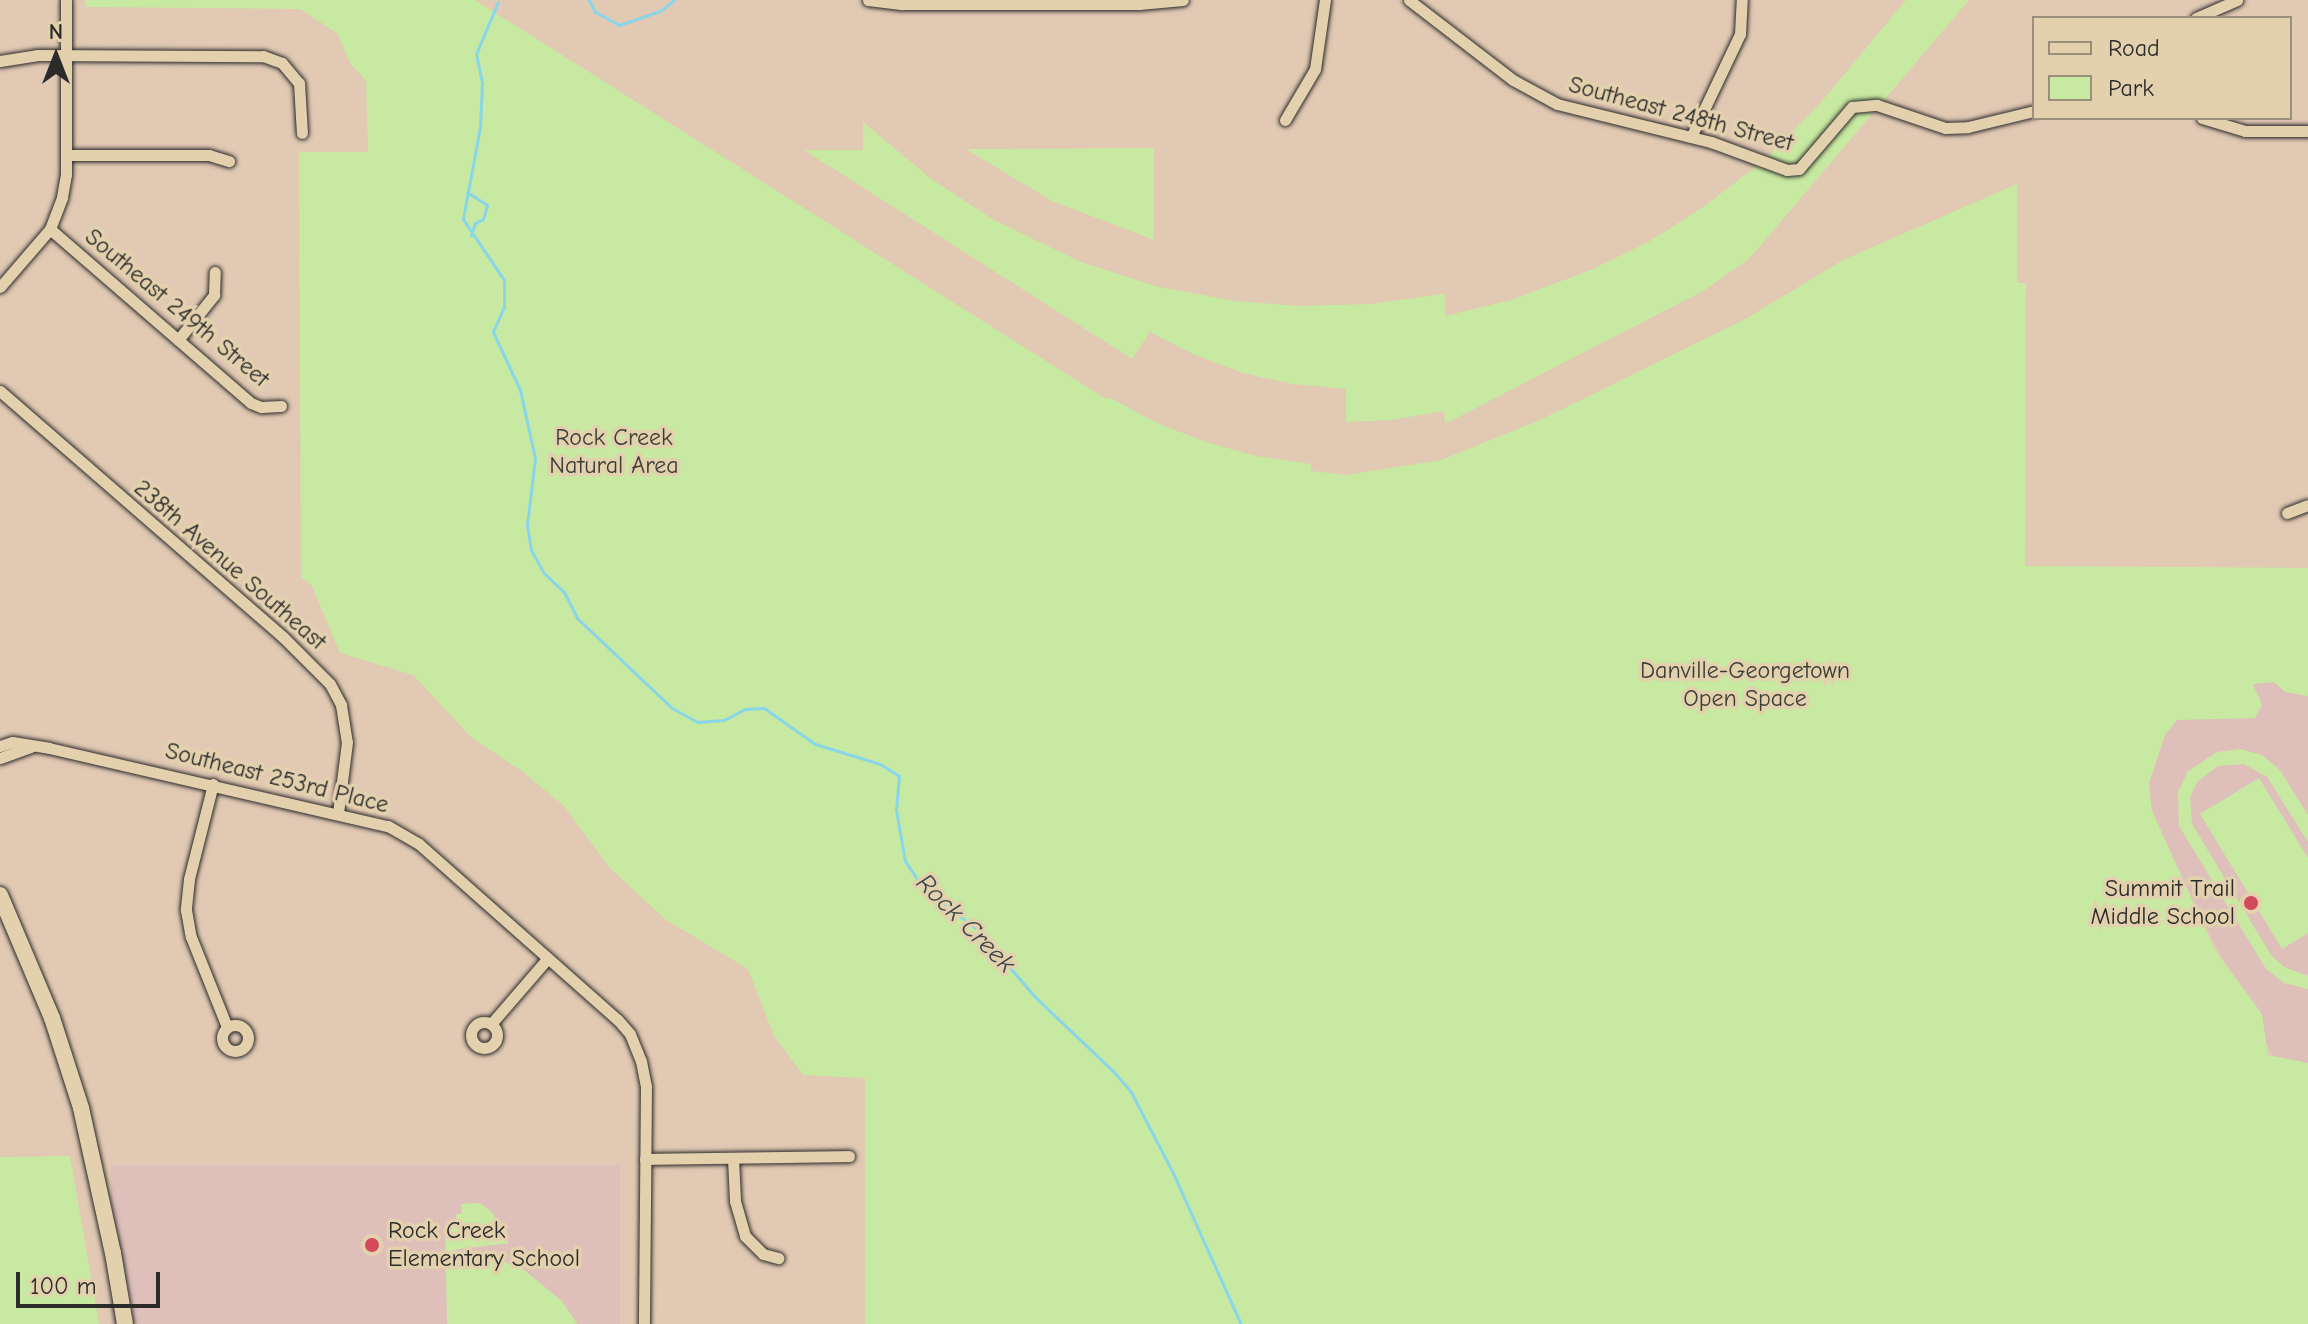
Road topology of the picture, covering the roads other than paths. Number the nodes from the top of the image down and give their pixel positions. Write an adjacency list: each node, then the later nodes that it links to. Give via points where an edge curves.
1 (66, 0): 10 (street)
2 (868, 0): 8 (street)
3 (1183, 0): 8 (street)
4 (1325, 0): 13 (street, via 1315,69)
5 (1409, 0): 17 (street, Southeast 248th Street, via 1513,80 1557,104)
6 (1742, 0): 17 (street, via 1740,34)
7 (2237, 0): 9 (street)
8 (903, 2)
9 (2201, 16)
10 (66, 54): 11 (street); 16 (street, via 251,55 278,60 299,83); 18 (street)
11 (0, 61)
12 (2032, 111): 17 (street, Southeast 248th Street, via 1945,128 1877,105 1852,107 1799,169 1787,170)
13 (1285, 120)
14 (2209, 120): 15 (street, via 2245,131)
15 (2308, 131)
16 (302, 133)
17 (1691, 137)
18 (66, 155): 19 (street, via 209,155); 20 (street, via 62,197)
19 (229, 161)
20 (50, 229): 22 (street); 23 (street, Southeast 249th Street)
21 (215, 272): 23 (street, via 214,295)
22 (0, 287)
23 (178, 340): 25 (street, Southeast 249th Street, via 251,403)
24 (0, 391): 32 (street, 238th Avenue Southeast, via 330,684 341,705 347,742)
25 (281, 406)
26 (2308, 505): 27 (street)
27 (2287, 513)
28 (0, 746): 29 (street, Southeast 253rd Place)
29 (32, 746): 30 (street); 31 (street, Southeast 253rd Place)
30 (0, 758)
31 (213, 784): 32 (street, Southeast 253rd Place); 36 (street, via 186,910 191,937)
32 (338, 813): 34 (street, Southeast 253rd Place, via 403,833)
33 (0, 895): 41 (main road, via 52,1018 81,1108)
34 (548, 958): 35 (street); 39 (street, Southeast 253rd Place, via 630,1034 646,1086)
35 (491, 1024)
36 (227, 1027)
37 (849, 1156): 38 (street)
38 (733, 1158): 39 (street); 40 (street, via 735,1201 745,1236 763,1254)
39 (645, 1159): 42 (street)
40 (778, 1258)
41 (125, 1324)
42 (644, 1324)

